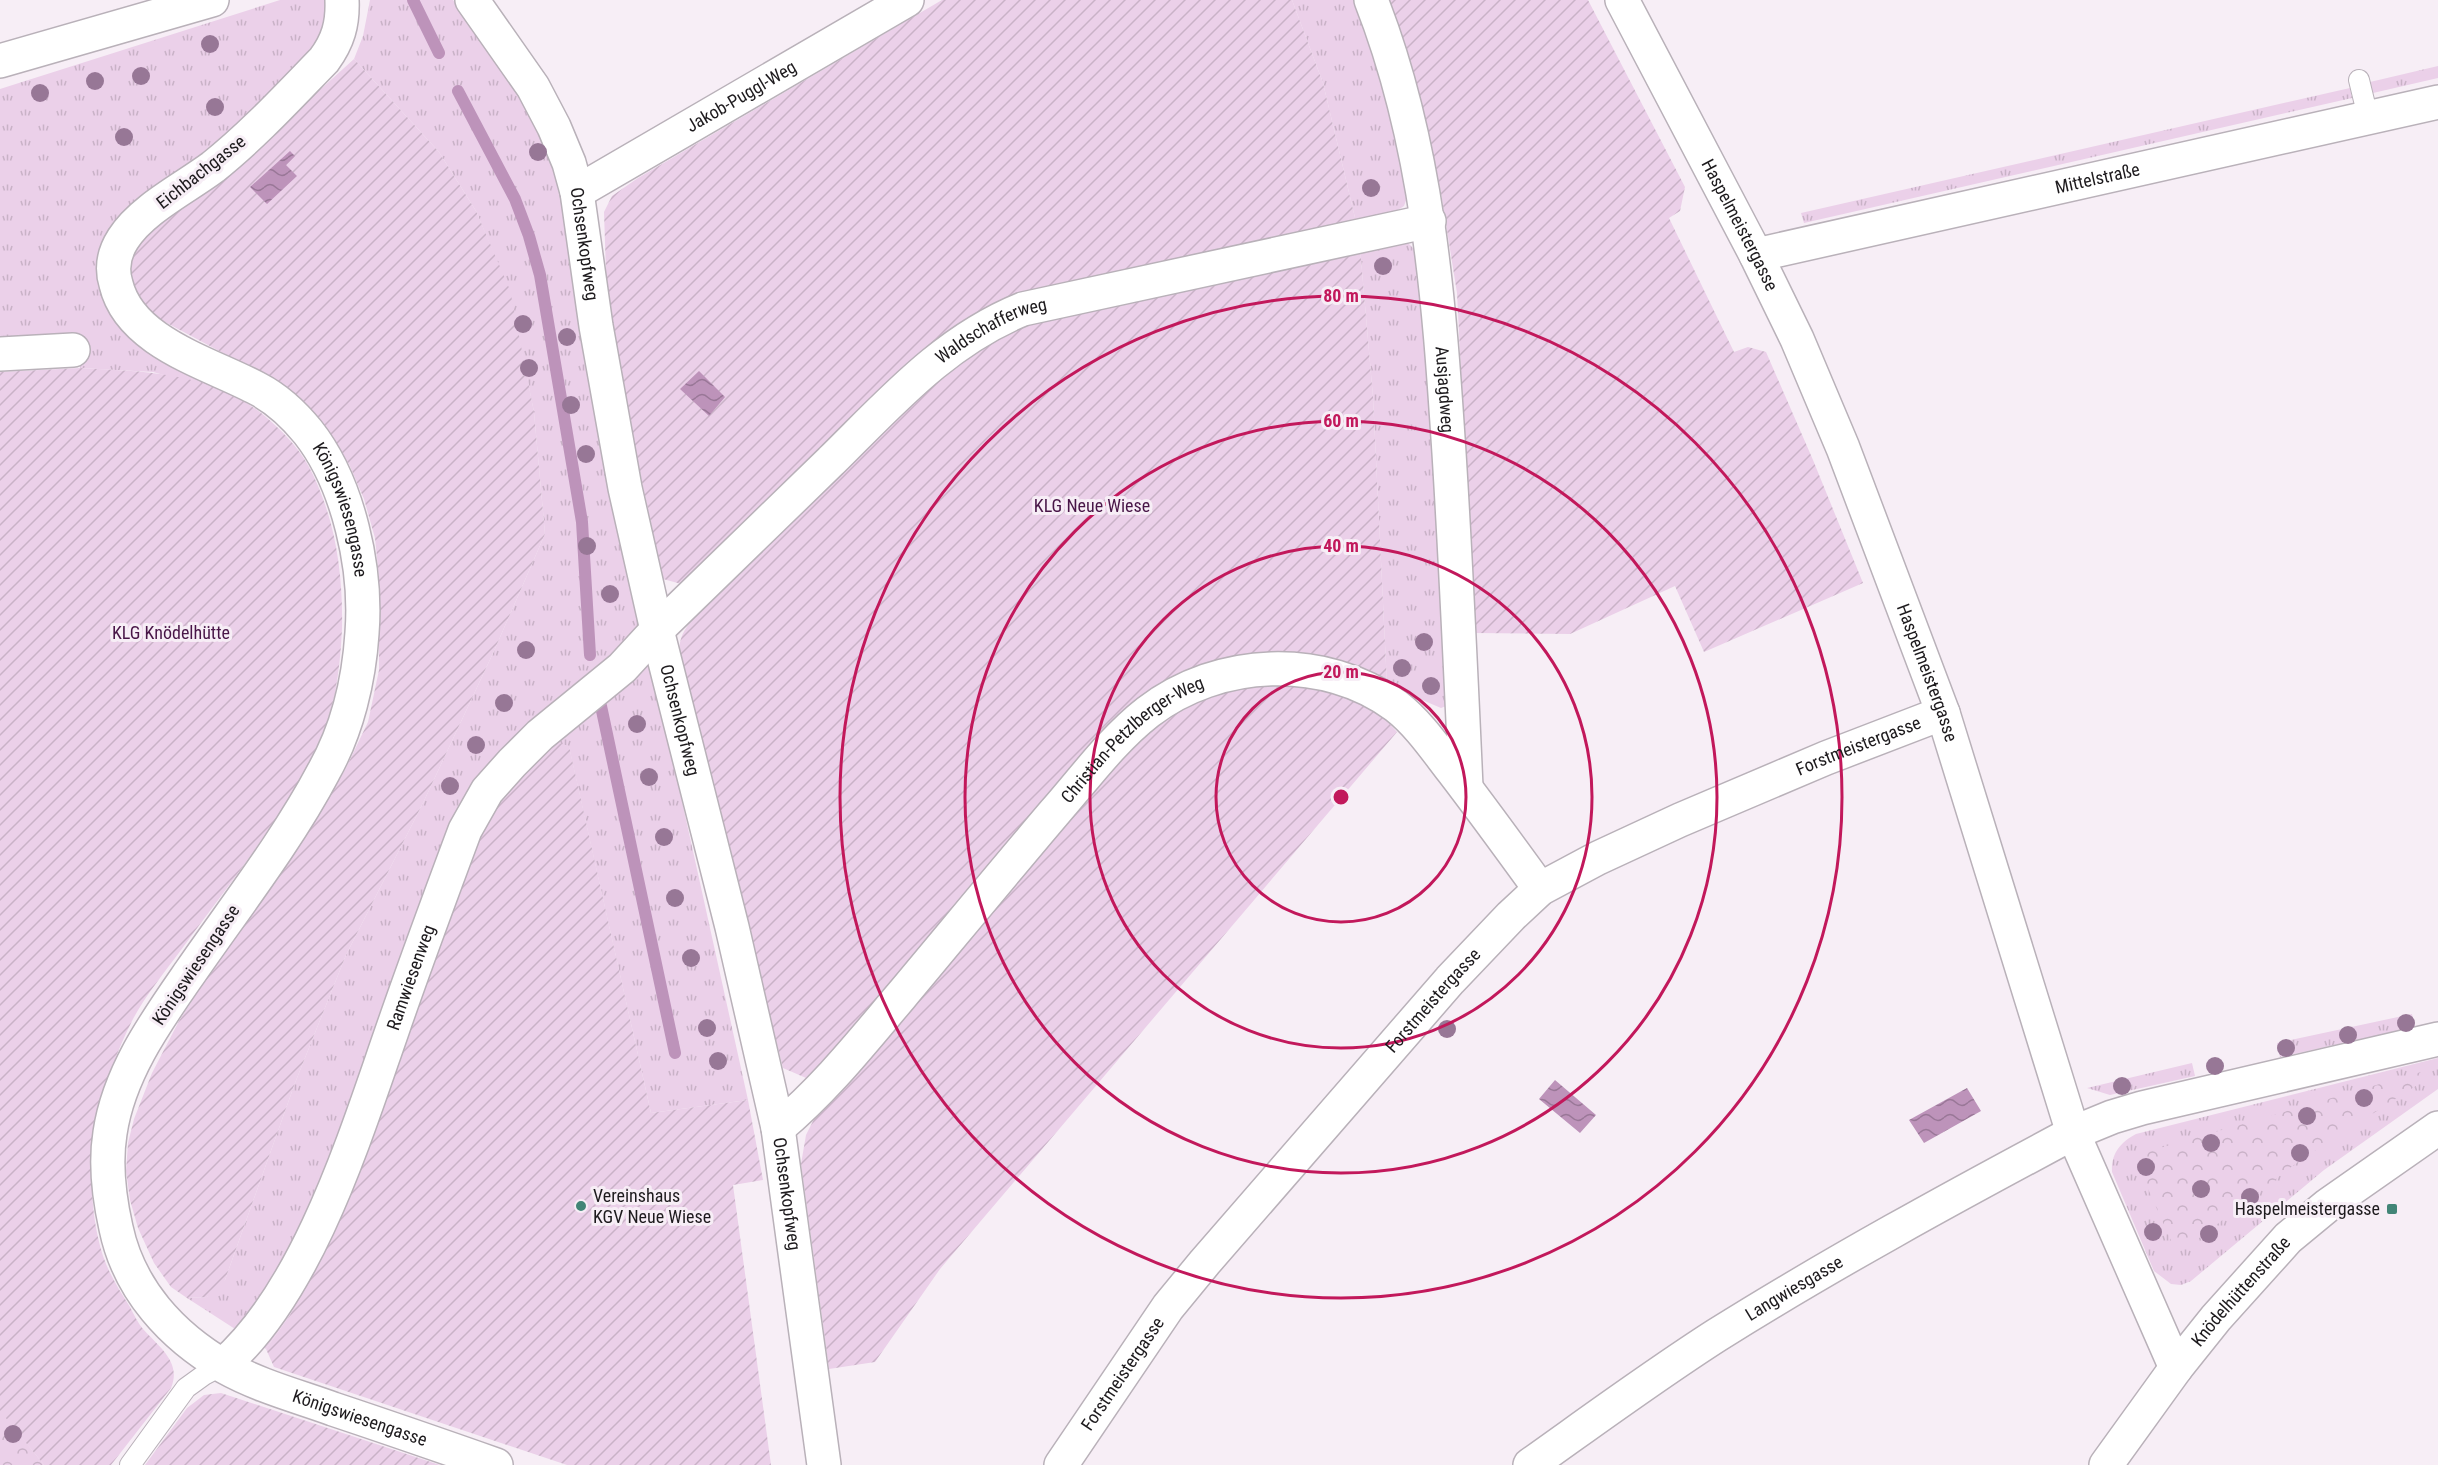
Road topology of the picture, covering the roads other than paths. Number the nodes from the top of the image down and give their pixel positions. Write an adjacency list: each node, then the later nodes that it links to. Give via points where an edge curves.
1 (212, 0): 7 (street)
2 (342, 0): 15 (street, Eichbachgasse, via 339,34 324,60 237,147 145,216 120,242 113,272 120,299 135,320)
3 (472, 0): 12 (street, Ochsenkopfweg, via 533,87 569,162)
4 (907, 0): 12 (street, Jakob-Puggl-Weg)
5 (1371, 0): 13 (street, Ausjagdweg, via 1401,91)
6 (1622, 0): 14 (street, Haspelmeistergasse)
7 (155, 8): 8 (street)
8 (0, 61)
9 (2359, 80): 11 (lane)
10 (2438, 102): 11 (street, Mittelstraße)
11 (2368, 117): 14 (street, Mittelstraße)
12 (577, 192): 18 (street, Ochsenkopfweg, via 609,405)
13 (1429, 221): 18 (street, Waldschafferweg, via 1050,302 998,319 971,334 921,373); 20 (street, Ausjagdweg, via 1445,386)
14 (1756, 255): 19 (street, Haspelmeistergasse, via 1843,448)
15 (165, 345): 26 (street, Königswiesengasse, via 261,390 309,433 332,471 345,505 355,540 363,605 354,689 327,766 297,818 157,1019 123,1084 109,1135 109,1189 126,1260 163,1319 185,1341)
16 (73, 350): 17 (street)
17 (0, 354)
18 (657, 630): 23 (street, Ochsenkopfweg); 26 (street, Ramwiesenweg, via 622,668 540,735 487,791 465,830 334,1190 270,1313 244,1347)
19 (1943, 713): 21 (street, Forstmeistergasse, via 1680,820); 25 (street, Haspelmeistergasse)
20 (1466, 787): 21 (street, Christian-Petzlberger-Weg); 23 (street, Christian-Petzlberger-Weg, via 1424,734 1396,707 1363,686 1328,673 1272,669 1233,674 1169,698 1116,742 829,1082)
21 (1540, 889): 32 (street, Forstmeistergasse, via 1450,980 1168,1307)
22 (2438, 1039): 25 (street, via 2142,1108)
23 (778, 1128): 31 (street, Ochsenkopfweg)
24 (2438, 1128): 27 (street, Knödelhüttenstraße, via 2336,1199 2288,1238)
25 (2073, 1133): 27 (street, Haspelmeistergasse); 28 (street, Langwiesgasse, via 1795,1288 1668,1368)
26 (223, 1365): 29 (lane, via 186,1388); 30 (street, Königswiesengasse, via 266,1386)
27 (2176, 1368): 35 (street, Knödelhüttenstraße)
28 (1575, 1434): 33 (street, Langwiesgasse); 34 (street)
29 (130, 1465)
30 (496, 1465)
31 (824, 1465)
32 (1061, 1465)
33 (1530, 1465)
34 (1564, 1465)
35 (2106, 1465)

